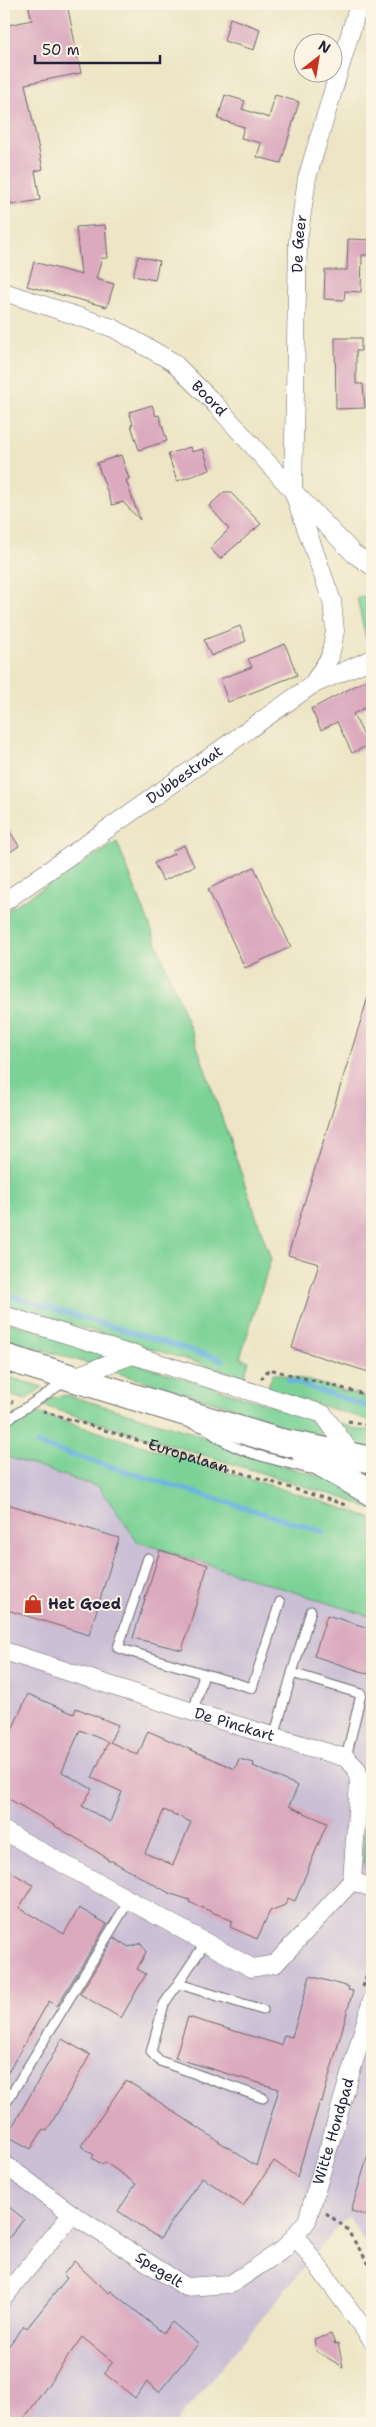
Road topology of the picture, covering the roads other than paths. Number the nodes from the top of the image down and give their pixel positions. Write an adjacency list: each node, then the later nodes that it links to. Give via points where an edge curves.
1 (359, 4): 3 (street, De Geer, via 307,178 298,241)
2 (4, 292): 3 (street, Boord, via 113,328 173,362 216,404)
3 (293, 492): 4 (street, Boord, via 354,554); 6 (street, via 332,601 335,631 330,658)
4 (372, 566)
5 (372, 659): 6 (street, Dubbestraat)
6 (312, 685): 7 (street, Dubbestraat)
7 (4, 902)
8 (4, 1315): 9 (street, Europalaan)
9 (135, 1354): 11 (street); 14 (street, Europalaan, via 323,1414)
10 (4, 1357): 11 (main road, Europalaan)
11 (72, 1378): 12 (main road, Europalaan); 13 (lane)
12 (194, 1416): 14 (main road, Europalaan, via 277,1440 311,1457); 14 (lane, Europalaan, via 213,1436 234,1446)
13 (4, 1422)
14 (358, 1465): 15 (main road, Europalaan)
15 (362, 1500)
16 (148, 1558): 21 (lane, via 118,1648)
17 (280, 1602): 21 (lane, via 252,1688)
18 (311, 1611): 20 (lane)
19 (4, 1651): 22 (street, De Pinckart)
20 (292, 1673): 23 (lane); 24 (lane, via 361,1694)
21 (204, 1674): 22 (lane)
22 (193, 1712): 23 (street, De Pinckart)
23 (274, 1737): 24 (street, De Pinckart)
24 (346, 1758): 26 (street, via 357,1770 359,1783)
25 (4, 1831): 28 (street)
26 (352, 1881): 27 (street); 29 (street, via 275,1964 252,1968)
27 (372, 1888)
28 (130, 1899): 29 (street); 34 (lane)
29 (206, 1942): 30 (lane)
30 (179, 1984): 32 (lane); 33 (lane, via 164,2004 151,2052 160,2061)
31 (372, 2000): 36 (street, Witte Hondpad)
32 (263, 2010)
33 (263, 2098)
34 (4, 2106)
35 (4, 2164): 37 (street, Spegelt)
36 (320, 2209): 38 (street, Spegelt)
37 (72, 2214): 38 (street, Spegelt, via 186,2286 231,2284 284,2249); 39 (street)
38 (295, 2235): 40 (street)
39 (4, 2297)
40 (372, 2340)

